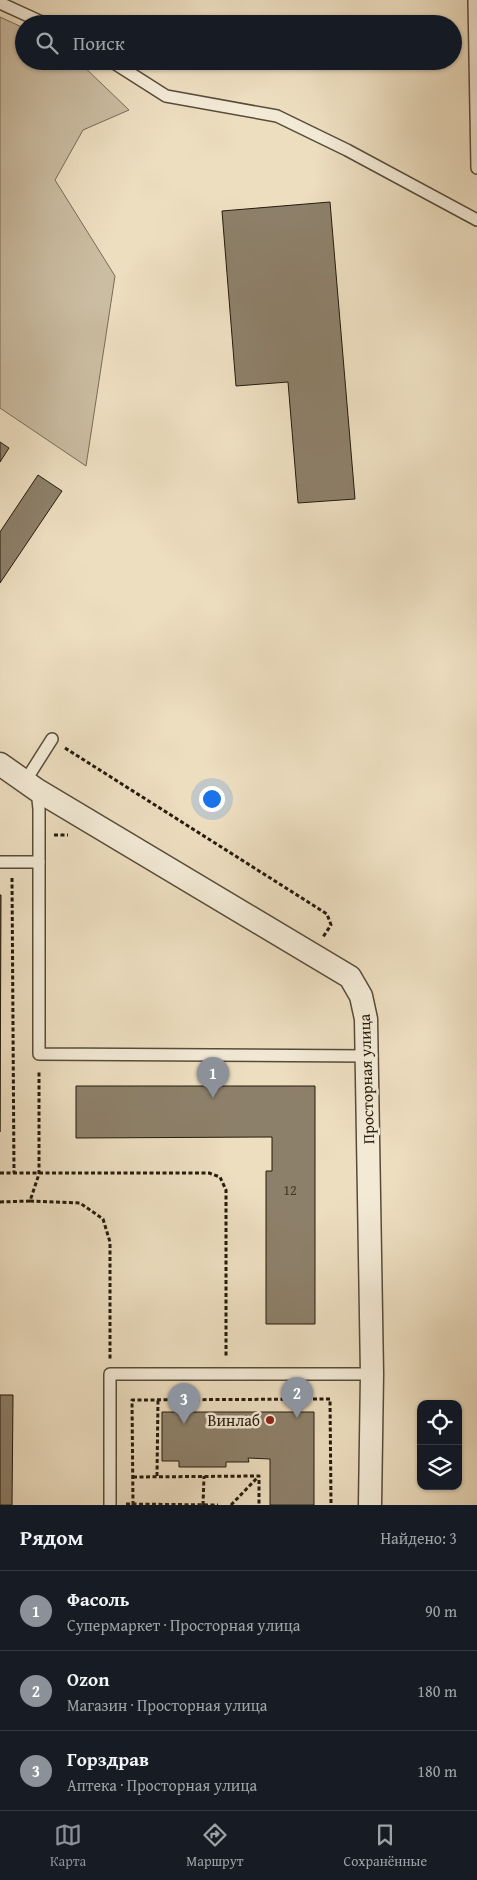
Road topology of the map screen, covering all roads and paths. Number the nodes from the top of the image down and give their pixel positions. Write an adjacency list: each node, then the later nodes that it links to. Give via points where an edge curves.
1 (474, 0): 5 (lane)
2 (0, 3): 3 (lane)
3 (26, 15)
4 (125, 70): 6 (lane, via 166,96 277,116)
5 (477, 168)
6 (477, 220)
7 (52, 739): 9 (lane); 14 (path, via 327,914 331,925)
8 (0, 764): 9 (street, Просторная улица)
9 (32, 785): 10 (lane); 14 (street, Просторная улица)
10 (39, 835): 11 (path); 13 (lane)
11 (74, 835)
12 (6, 862): 13 (lane); 18 (path)
13 (39, 862): 15 (lane)
14 (312, 954): 16 (street, Просторная улица, via 350,977 361,996 366,1019)
15 (39, 1054): 16 (lane); 19 (path)
16 (367, 1056): 24 (street, Просторная улица)
17 (0, 1174): 18 (path)
18 (14, 1174): 19 (path)
19 (39, 1174): 20 (path); 23 (path, via 209,1173 220,1177 226,1190)
20 (30, 1201): 21 (path); 22 (path, via 80,1203 103,1219 110,1242)
21 (0, 1202)
22 (110, 1374): 23 (lane); 31 (lane)
23 (226, 1374): 24 (lane)
24 (372, 1374): 37 (street, Просторная улица)
25 (158, 1400): 26 (path); 29 (path, via 132,1400); 36 (path, via 330,1399)
26 (156, 1476): 27 (path); 29 (path)
27 (204, 1476): 28 (path); 30 (path)
28 (259, 1476): 34 (path); 35 (path)
29 (133, 1477): 32 (path)
30 (203, 1504): 32 (path); 33 (path)
31 (110, 1505): 32 (path)
32 (133, 1505)
33 (218, 1505)
34 (231, 1505)
35 (259, 1505)
36 (330, 1505)
37 (370, 1505)

